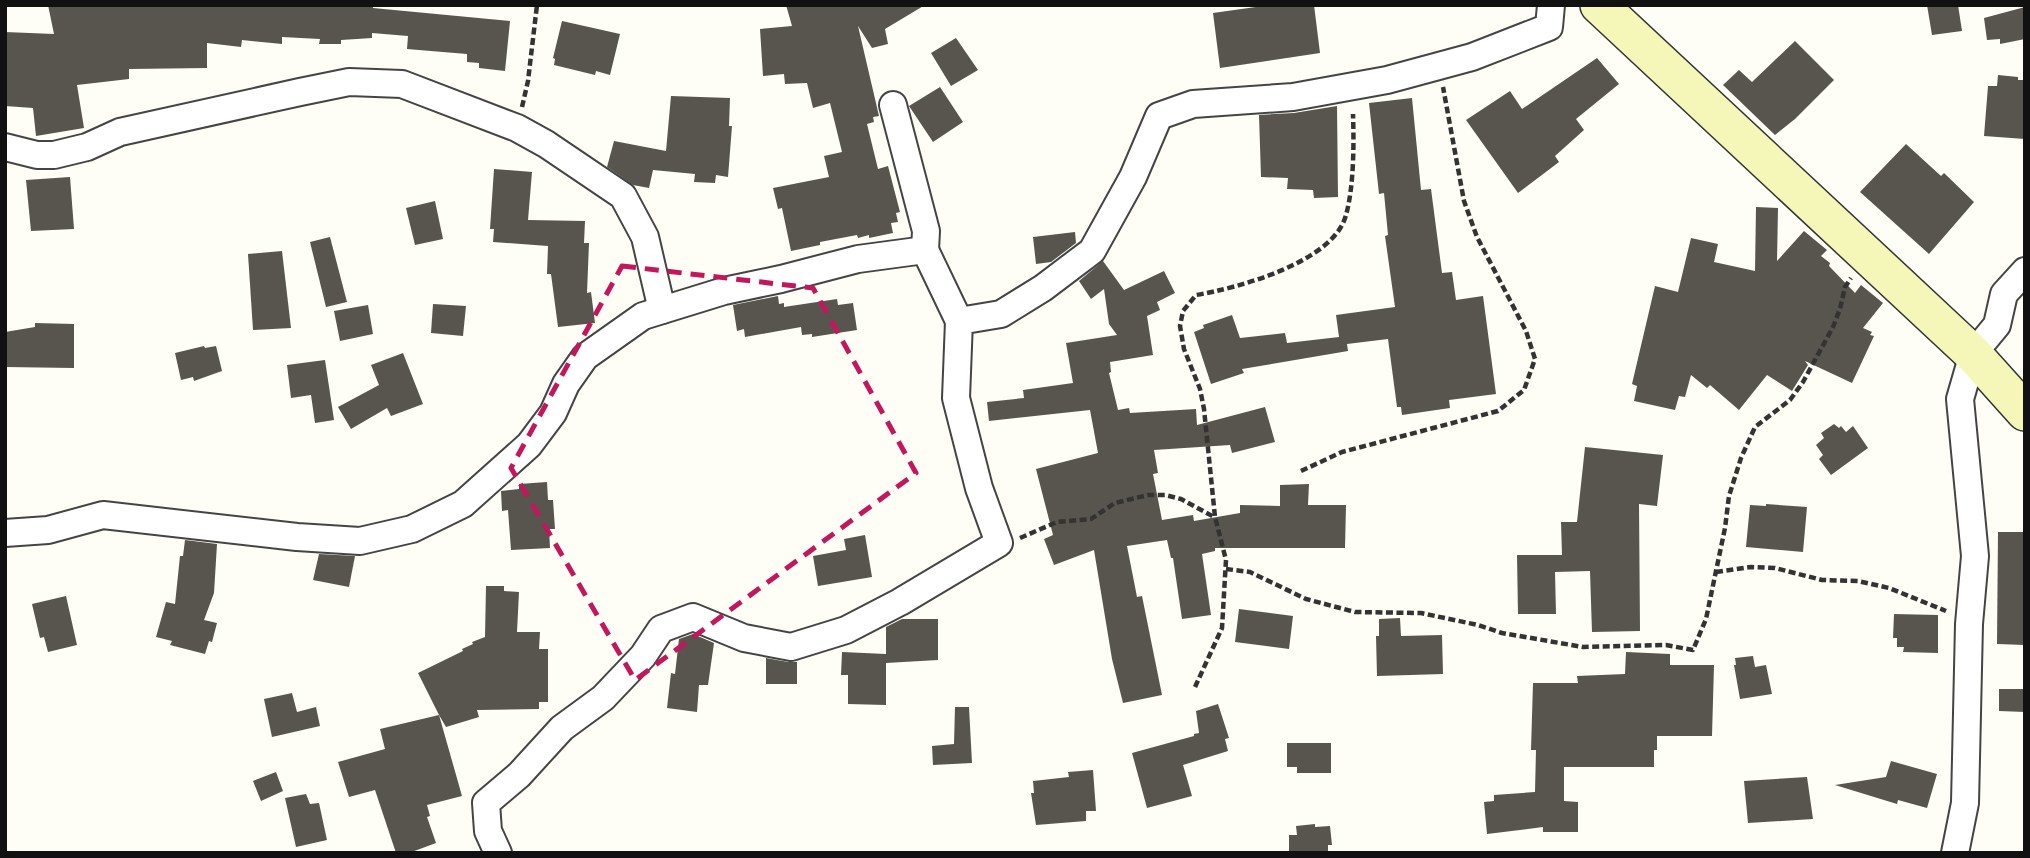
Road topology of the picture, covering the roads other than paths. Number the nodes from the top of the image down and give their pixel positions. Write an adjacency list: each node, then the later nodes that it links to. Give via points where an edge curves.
1 (1571, 5): 3 (street)
2 (1599, 5): 10 (main road)
3 (1550, 16): 9 (street, via 1472,57 1387,80 1293,97 1193,104 1159,117 1133,177 1092,251 1001,314)
4 (893, 105): 6 (street, via 926,231)
5 (5, 147): 8 (street, via 54,155 120,132 349,82 402,83 517,128 623,196 645,237)
6 (925, 250): 8 (street, via 858,259); 9 (street)
7 (2025, 271): 10 (street, via 2004,294 1997,325)
8 (662, 310): 12 (street, via 642,316 585,357 529,444 463,504 412,529 360,541 103,515 48,530)
9 (959, 321): 13 (street, via 956,398 979,488 999,543 846,630 791,647 744,638 693,617 661,629 643,656 603,698 562,728 486,803 488,831)
10 (1973, 354): 11 (main road); 14 (street, via 1960,399 1975,556 1965,803)
11 (2025, 412)
12 (5, 533)
13 (498, 853)
14 (1955, 853)

